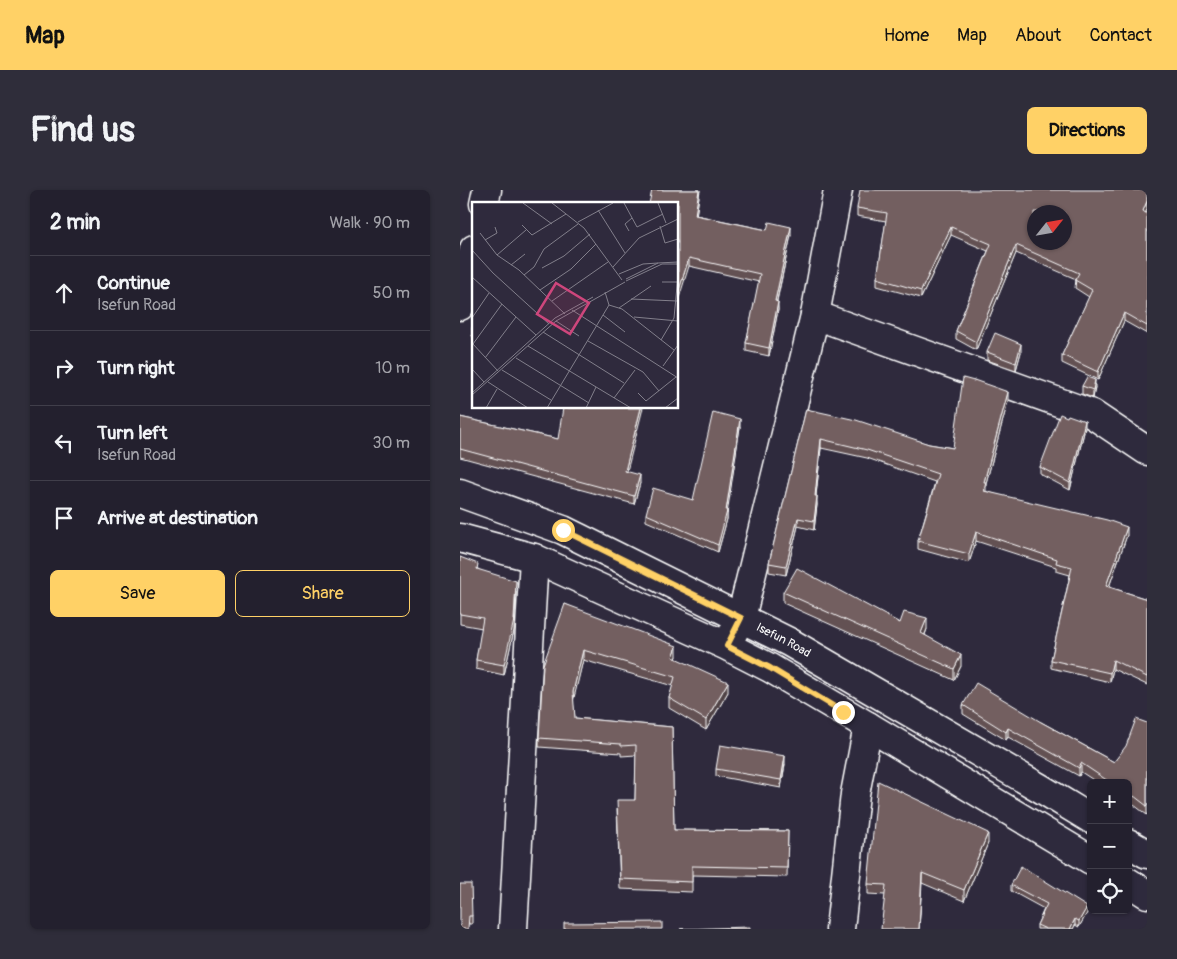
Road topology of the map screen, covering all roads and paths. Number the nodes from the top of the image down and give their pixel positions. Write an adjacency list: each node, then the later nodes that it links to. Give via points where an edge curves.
1 (838, 190): 4 (street)
2 (472, 257): 3 (street)
3 (460, 306)
4 (815, 315): 5 (street, via 1092,414); 9 (street)
5 (1147, 451)
6 (460, 493): 9 (street, Isefun Road, via 563,530)
7 (460, 538): 8 (street)
8 (534, 558): 10 (street); 18 (street)
9 (741, 618): 10 (street); 12 (street, Isefun Road, via 789,642)
10 (727, 646): 11 (street)
11 (868, 726): 15 (street); 19 (street, via 855,794)
12 (1087, 817)
13 (1132, 845): 14 (street)
14 (1147, 854)
15 (1087, 858)
16 (1132, 885): 17 (street)
17 (1147, 894)
18 (512, 929)
19 (840, 929)

